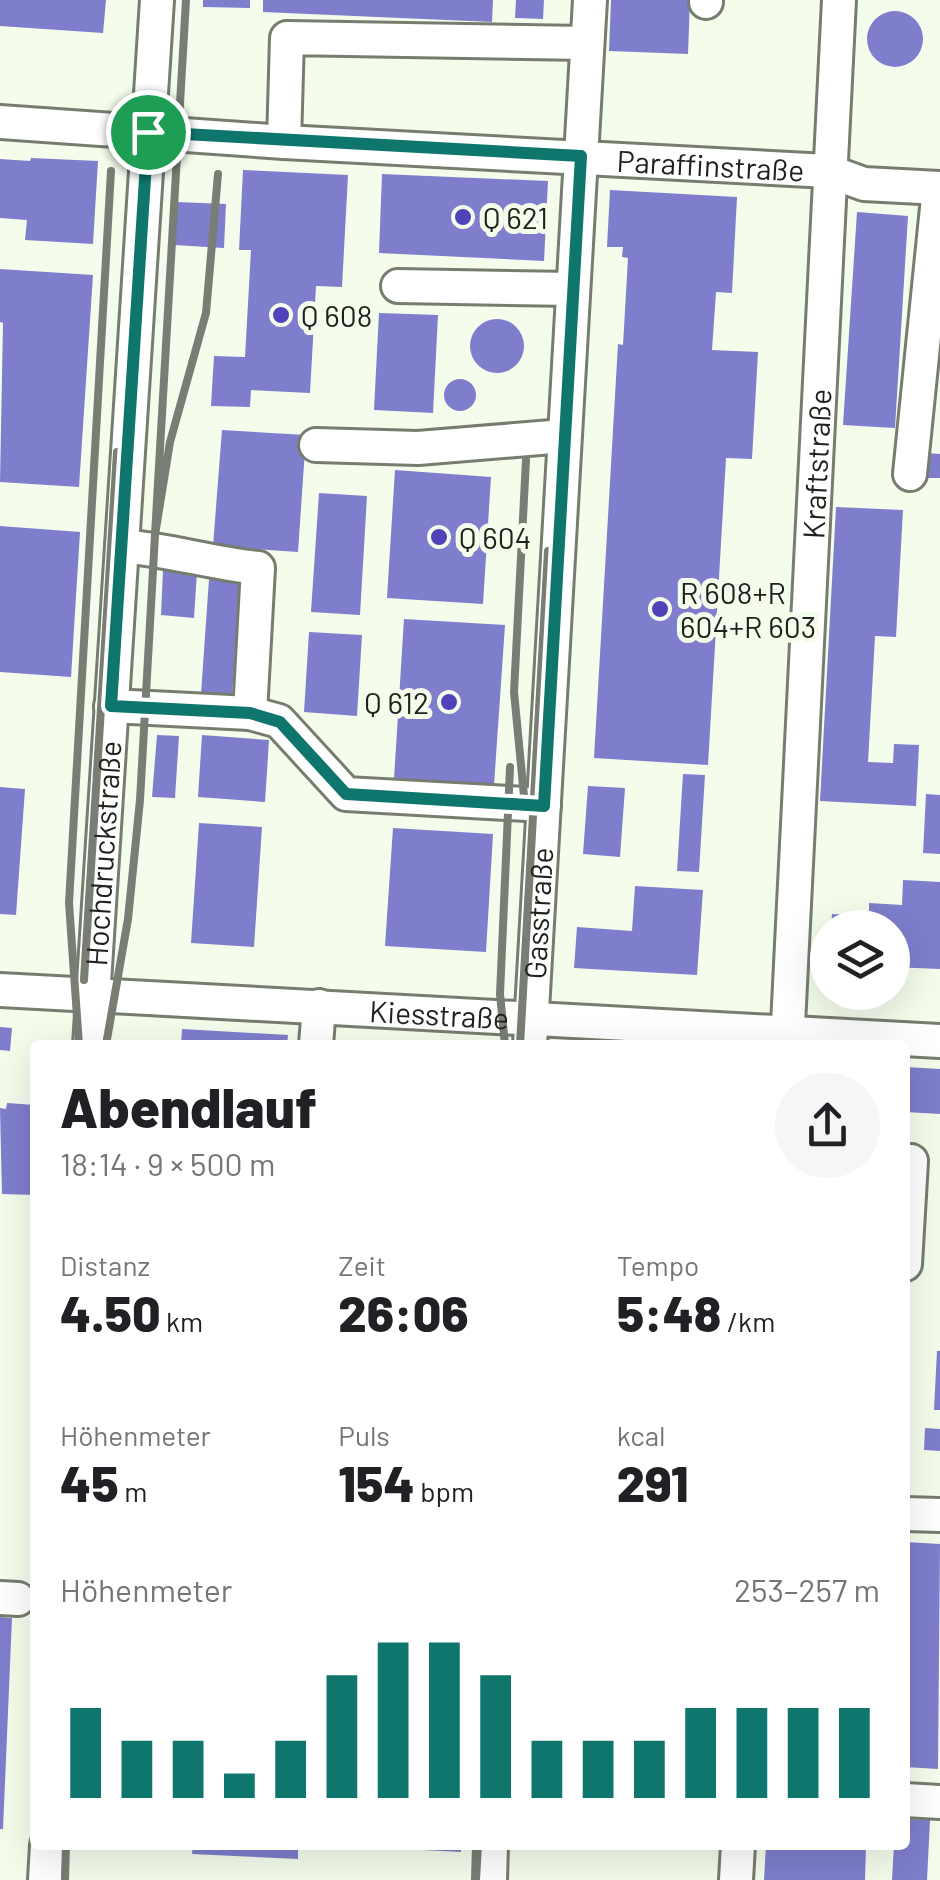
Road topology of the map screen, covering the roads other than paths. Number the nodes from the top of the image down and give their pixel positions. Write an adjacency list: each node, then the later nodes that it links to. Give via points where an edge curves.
1 (157, 0): 6 (street, Hochdruckstraße)
2 (590, 0): 4 (street, Gasstraße)
3 (839, 0): 9 (street, Kraftstraße)
4 (587, 42): 7 (street, via 287,38); 8 (street, Gasstraße)
5 (0, 122): 6 (street, Paraffinstraße)
6 (148, 132): 7 (street, Paraffinstraße); 16 (street, Hochdruckstraße)
7 (284, 142): 8 (street, Paraffinstraße)
8 (581, 156): 9 (street, Paraffinstraße); 12 (street, Gasstraße)
9 (828, 171): 10 (street, Paraffinstraße, via 864,184); 24 (street, Kraftstraße)
10 (940, 188): 15 (street)
11 (398, 286): 12 (street)
12 (573, 289): 13 (street, Gasstraße)
13 (564, 436): 14 (street, via 418,448); 19 (street, Gasstraße)
14 (316, 445)
15 (910, 474)
16 (122, 546): 17 (street, Hochdruckstraße); 18 (street, via 258,568)
17 (111, 706): 18 (street); 21 (street, Hochdruckstraße)
18 (250, 713): 19 (street, via 280,722 346,794)
19 (544, 806): 23 (street, Gasstraße)
20 (0, 990): 21 (street, Kiesstraße)
21 (92, 994): 22 (street, Kiesstraße); 25 (street, Hochdruckstraße)
22 (318, 1006): 23 (street, Kiesstraße); 26 (street)
23 (530, 1031): 24 (street, Kiesstraße)
24 (787, 1038): 27 (street, Kiesstraße)
25 (90, 1040)
26 (316, 1040)
27 (889, 1040)
28 (910, 1040): 29 (street, Kiesstraße)
29 (940, 1041)
30 (912, 1162): 31 (street)
31 (910, 1191)
32 (910, 1514): 33 (street)
33 (940, 1515)
34 (910, 1800): 35 (street)
35 (940, 1802)
36 (47, 1850): 39 (street)
37 (492, 1850): 40 (street)
38 (738, 1850): 41 (street)
39 (45, 1880)
40 (490, 1880)
41 (736, 1880)

